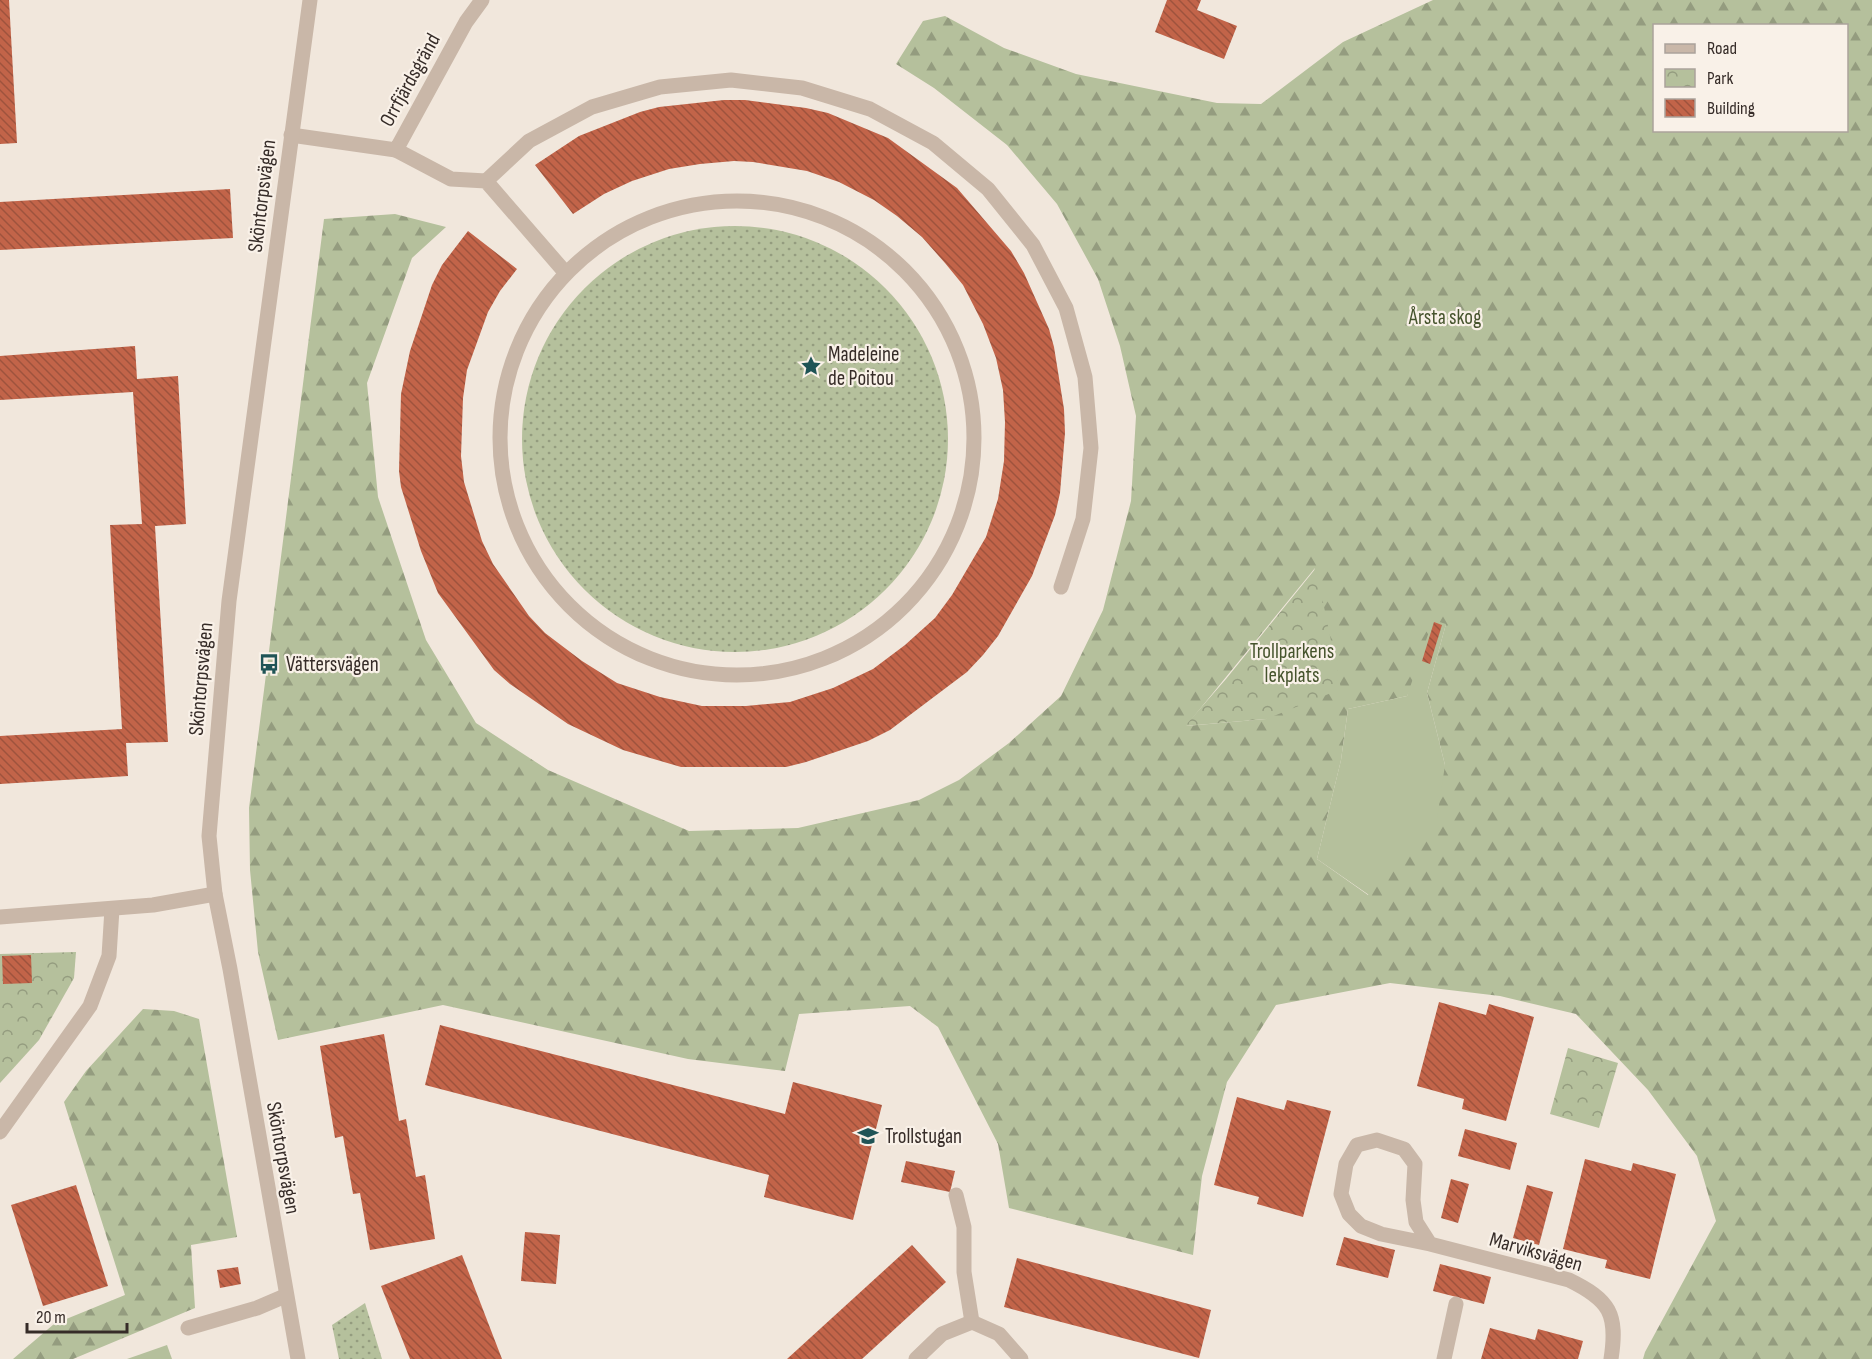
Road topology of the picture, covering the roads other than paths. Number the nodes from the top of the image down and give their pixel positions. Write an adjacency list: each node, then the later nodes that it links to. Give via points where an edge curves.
1 (310, 0): 3 (street, Sköntorpsvägen)
2 (482, 0): 4 (street, Orrfjärdsgränd)
3 (291, 135): 4 (street, Orrfjärdsgränd); 8 (street, Sköntorpsvägen, via 229,601 209,837)
4 (396, 150): 5 (street, Orrfjärdsgränd, via 451,179)
5 (486, 181): 6 (street); 7 (street, via 529,141 592,107 660,87 731,80 814,91 870,109 933,143 988,189 1018,226 1033,245 1066,308 1085,377 1091,448 1083,519)
6 (564, 271): 6 (street, via 522,336 502,401 500,470 514,522 538,570 562,601 624,649 697,674 753,675 775,675 849,650 911,603 931,578 955,528 974,474 974,406 955,341 919,284 868,239 807,210 740,200 673,209 611,236)
7 (1061, 587)
8 (215, 894): 9 (street); 14 (street, Sköntorpsvägen)
9 (112, 909): 10 (street); 11 (street, via 109,956 90,1006)
10 (0, 917)
11 (0, 1132)
12 (957, 1195): 16 (street, via 964,1227 964,1272)
13 (1430, 1244): 13 (street, Marviksvägen, via 1416,1222 1415,1164 1404,1149 1377,1140 1356,1145 1346,1164 1341,1194 1349,1214 1361,1226 1381,1234); 22 (street, Marviksvägen, via 1569,1280 1591,1290 1612,1318 1615,1334)
14 (285, 1296): 17 (street); 18 (street, Sköntorpsvägen)
15 (1456, 1304): 21 (street)
16 (972, 1322): 19 (street, via 942,1334); 20 (street, via 999,1334)
17 (188, 1328)
18 (298, 1359)
19 (916, 1359)
20 (1021, 1359)
21 (1444, 1359)
22 (1611, 1359)

